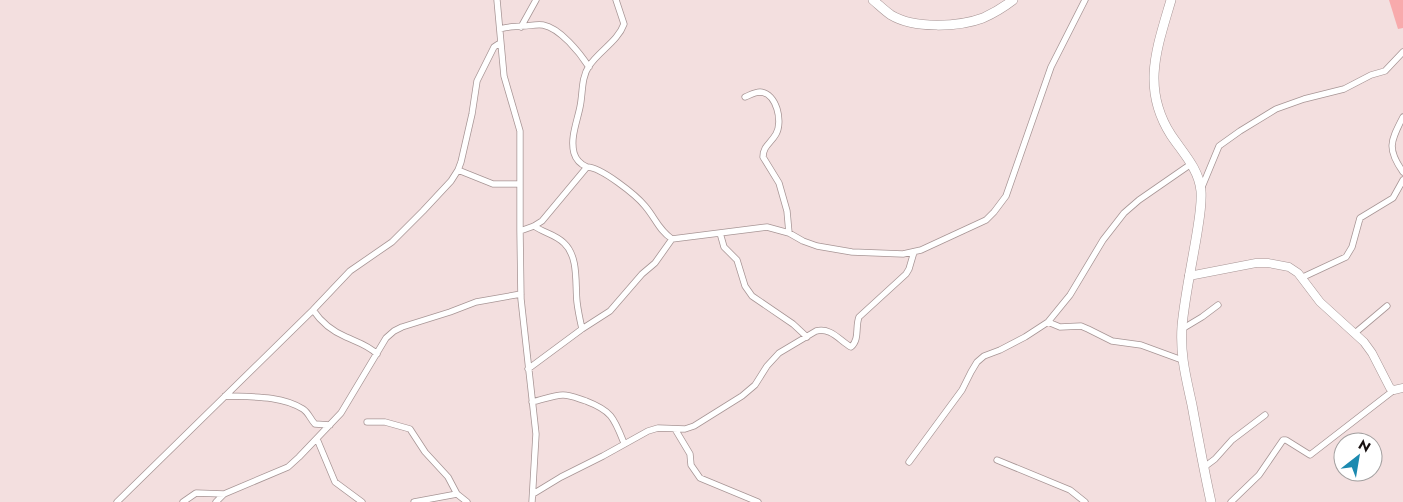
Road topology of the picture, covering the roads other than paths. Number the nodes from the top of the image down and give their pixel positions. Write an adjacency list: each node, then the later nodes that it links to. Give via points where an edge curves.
1 (497, 0): 9 (street)
2 (536, 0): 8 (street)
3 (616, 0): 12 (street, via 623,28)
4 (873, 0): 5 (main road, via 891,15 918,24 967,22 983,18)
5 (1013, 0)
6 (1084, 0): 27 (street, via 1051,67 1006,196 986,220)
7 (1171, 0): 15 (main road, via 1157,44 1155,91 1161,117)
8 (521, 27): 9 (street); 12 (street, via 543,25 554,30)
9 (500, 30): 10 (street)
10 (500, 43): 17 (street, via 494,47 477,81); 20 (street, via 504,76 520,131)
11 (1403, 52): 21 (street, via 1385,71 1344,89 1276,109 1222,142)
12 (589, 67): 16 (street, via 573,140 576,159)
13 (745, 97): 25 (street, via 761,92 775,103 778,128 764,148 763,157 779,183)
14 (1403, 117): 18 (street, via 1392,145 1396,162)
15 (1191, 164): 21 (main road); 34 (street, via 1124,213 1070,295)
16 (587, 167): 22 (street, via 546,217); 26 (street, via 596,168 638,199)
17 (458, 170): 20 (street, via 493,184); 33 (street, via 392,242 350,271)
18 (1403, 172)
19 (1403, 180): 29 (street, via 1394,198 1360,218 1346,257)
20 (520, 184): 23 (street)
21 (1201, 189): 28 (main road)
22 (534, 226): 23 (street); 35 (street, via 555,236 570,251)
23 (520, 231): 30 (street)
24 (720, 233): 25 (street, via 767,227); 26 (street); 38 (street, via 724,247 737,260 745,286 752,296)
25 (789, 233): 27 (street, via 810,244 852,252)
26 (672, 240): 35 (street, via 610,311)
27 (914, 252): 38 (street, via 906,274 859,317 852,347 838,336 821,330)
28 (1189, 276): 29 (street, via 1268,263 1288,267); 36 (main road)
29 (1301, 278): 37 (street, via 1320,302)
30 (521, 294): 39 (street, via 476,302 402,327 386,338); 41 (street)
31 (1218, 305): 36 (street)
32 (1387, 306): 37 (street)
33 (313, 310): 39 (street, via 322,322); 44 (street)
34 (1048, 322): 40 (street, via 1060,327 1081,326 1112,341 1141,345); 53 (street, via 977,362 962,390)
35 (582, 329): 41 (street)
36 (1182, 329): 40 (main road)
37 (1355, 333): 43 (street, via 1372,353 1387,384)
38 (807, 337): 49 (street, via 779,353 755,385 742,396 694,426)
39 (377, 354): 48 (street)
40 (1182, 360): 54 (main road)
41 (528, 369): 45 (street)
42 (1403, 388): 43 (street)
43 (1394, 390): 68 (street, via 1310,455 1283,440 1259,475)
44 (226, 396): 48 (street, via 276,399 302,408 315,424); 58 (street)
45 (532, 402): 51 (street, via 563,395 602,407 616,423); 57 (street, via 536,447)
46 (1265, 415): 54 (street)
47 (366, 422): 56 (street, via 385,422 410,429 425,452 448,477)
48 (330, 425): 50 (street)
49 (675, 429): 51 (street, via 658,428); 65 (street, via 700,478)
50 (317, 439): 55 (street, via 288,466); 61 (street, via 335,482)
51 (624, 443): 57 (street)
52 (996, 460): 66 (street, via 1070,490)
53 (909, 462)
54 (1203, 468): 67 (main road)
55 (224, 494): 59 (street, via 196,493); 60 (street)
56 (457, 494): 62 (street); 63 (street)
57 (533, 494): 64 (street)
58 (117, 502)
59 (183, 502)
60 (216, 502)
61 (362, 502)
62 (414, 502)
63 (467, 502)
64 (532, 502)
65 (758, 502)
66 (1085, 502)
67 (1211, 502)
68 (1231, 502)

